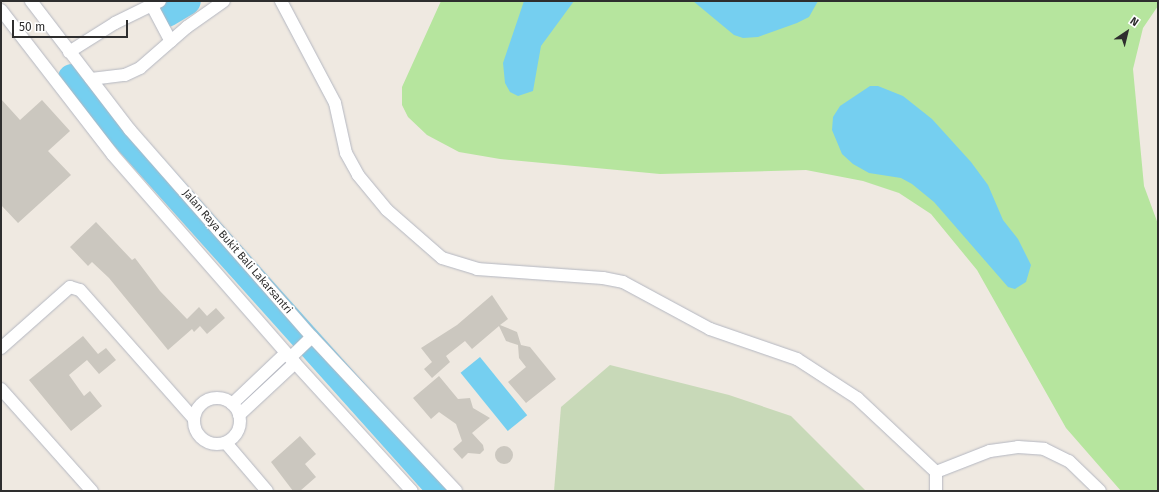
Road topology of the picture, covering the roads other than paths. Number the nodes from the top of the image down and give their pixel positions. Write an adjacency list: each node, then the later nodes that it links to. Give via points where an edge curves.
1 (32, 1): 7 (street, Jalan Raya Bukit Bali Lakarsantri)
2 (224, 1): 6 (street)
3 (281, 1): 17 (street, via 335,102 346,153 358,175 387,210 442,258 477,268 604,278 622,282 710,329 797,359 857,398)
4 (156, 3): 6 (street); 7 (street, via 115,23)
5 (1, 10): 11 (street, via 113,155)
6 (171, 41): 8 (street, via 140,68 125,74)
7 (69, 52): 8 (street, Jalan Raya Bukit Bali Lakarsantri)
8 (91, 79): 9 (street, Jalan Raya Bukit Bali Lakarsantri, via 130,130)
9 (310, 338): 11 (street); 21 (street, Jalan Raya Bukit Bali Lakarsantri)
10 (1, 348): 15 (street, via 70,287 80,290)
11 (292, 356): 13 (street); 14 (street); 20 (street)
12 (1, 390): 18 (street)
13 (232, 404): 14 (street); 15 (street, via 212,399 200,406)
14 (239, 415): 16 (street, via 238,432)
15 (194, 419): 16 (street, via 195,427 204,440 210,443)
16 (226, 443): 19 (street)
17 (936, 472): 22 (street); 23 (street, via 990,451 1018,447 1044,449 1070,461)
18 (92, 491)
19 (267, 491)
20 (412, 491)
21 (456, 491)
22 (936, 491)
23 (1100, 491)

